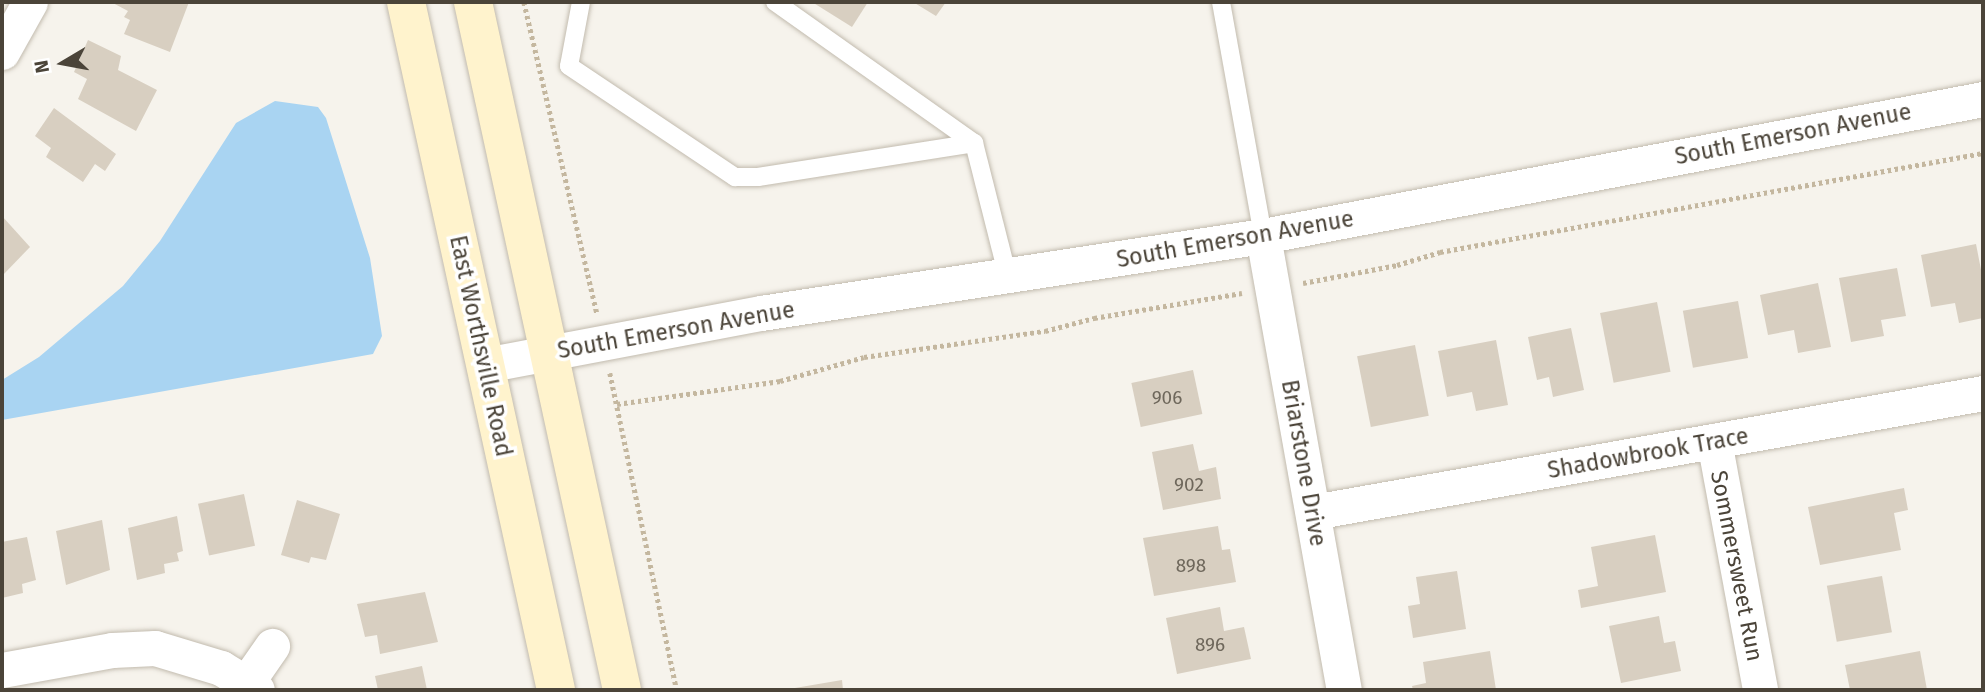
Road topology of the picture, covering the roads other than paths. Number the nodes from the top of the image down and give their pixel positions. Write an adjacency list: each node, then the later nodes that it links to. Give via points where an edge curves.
1 (30, 2): 7 (street)
2 (406, 2): 13 (main road, East Worthsville Road)
3 (473, 2): 12 (main road)
4 (581, 2): 9 (lane, via 569,66 735,177)
5 (775, 2): 9 (lane)
6 (1221, 2): 10 (lane)
7 (2, 52)
8 (1983, 99): 10 (street, South Emerson Avenue)
9 (974, 143): 11 (lane)
10 (1263, 236): 11 (street, South Emerson Avenue); 16 (street, Briarstone Drive)
11 (1008, 277): 12 (street, South Emerson Avenue, via 761,313)
12 (550, 353): 13 (street, South Emerson Avenue); 21 (main road)
13 (485, 365): 20 (main road, East Worthsville Road)
14 (1983, 394): 15 (street, Shadowbrook Trace)
15 (1714, 441): 16 (street, Shadowbrook Trace); 23 (street, Sommersweet Run)
16 (1313, 512): 22 (street, Briarstone Drive)
17 (272, 646): 19 (street)
18 (2, 670): 19 (street, via 112,650 155,648 189,656)
19 (252, 686)
20 (556, 690)
21 (622, 690)
22 (1344, 690)
23 (1760, 690)

